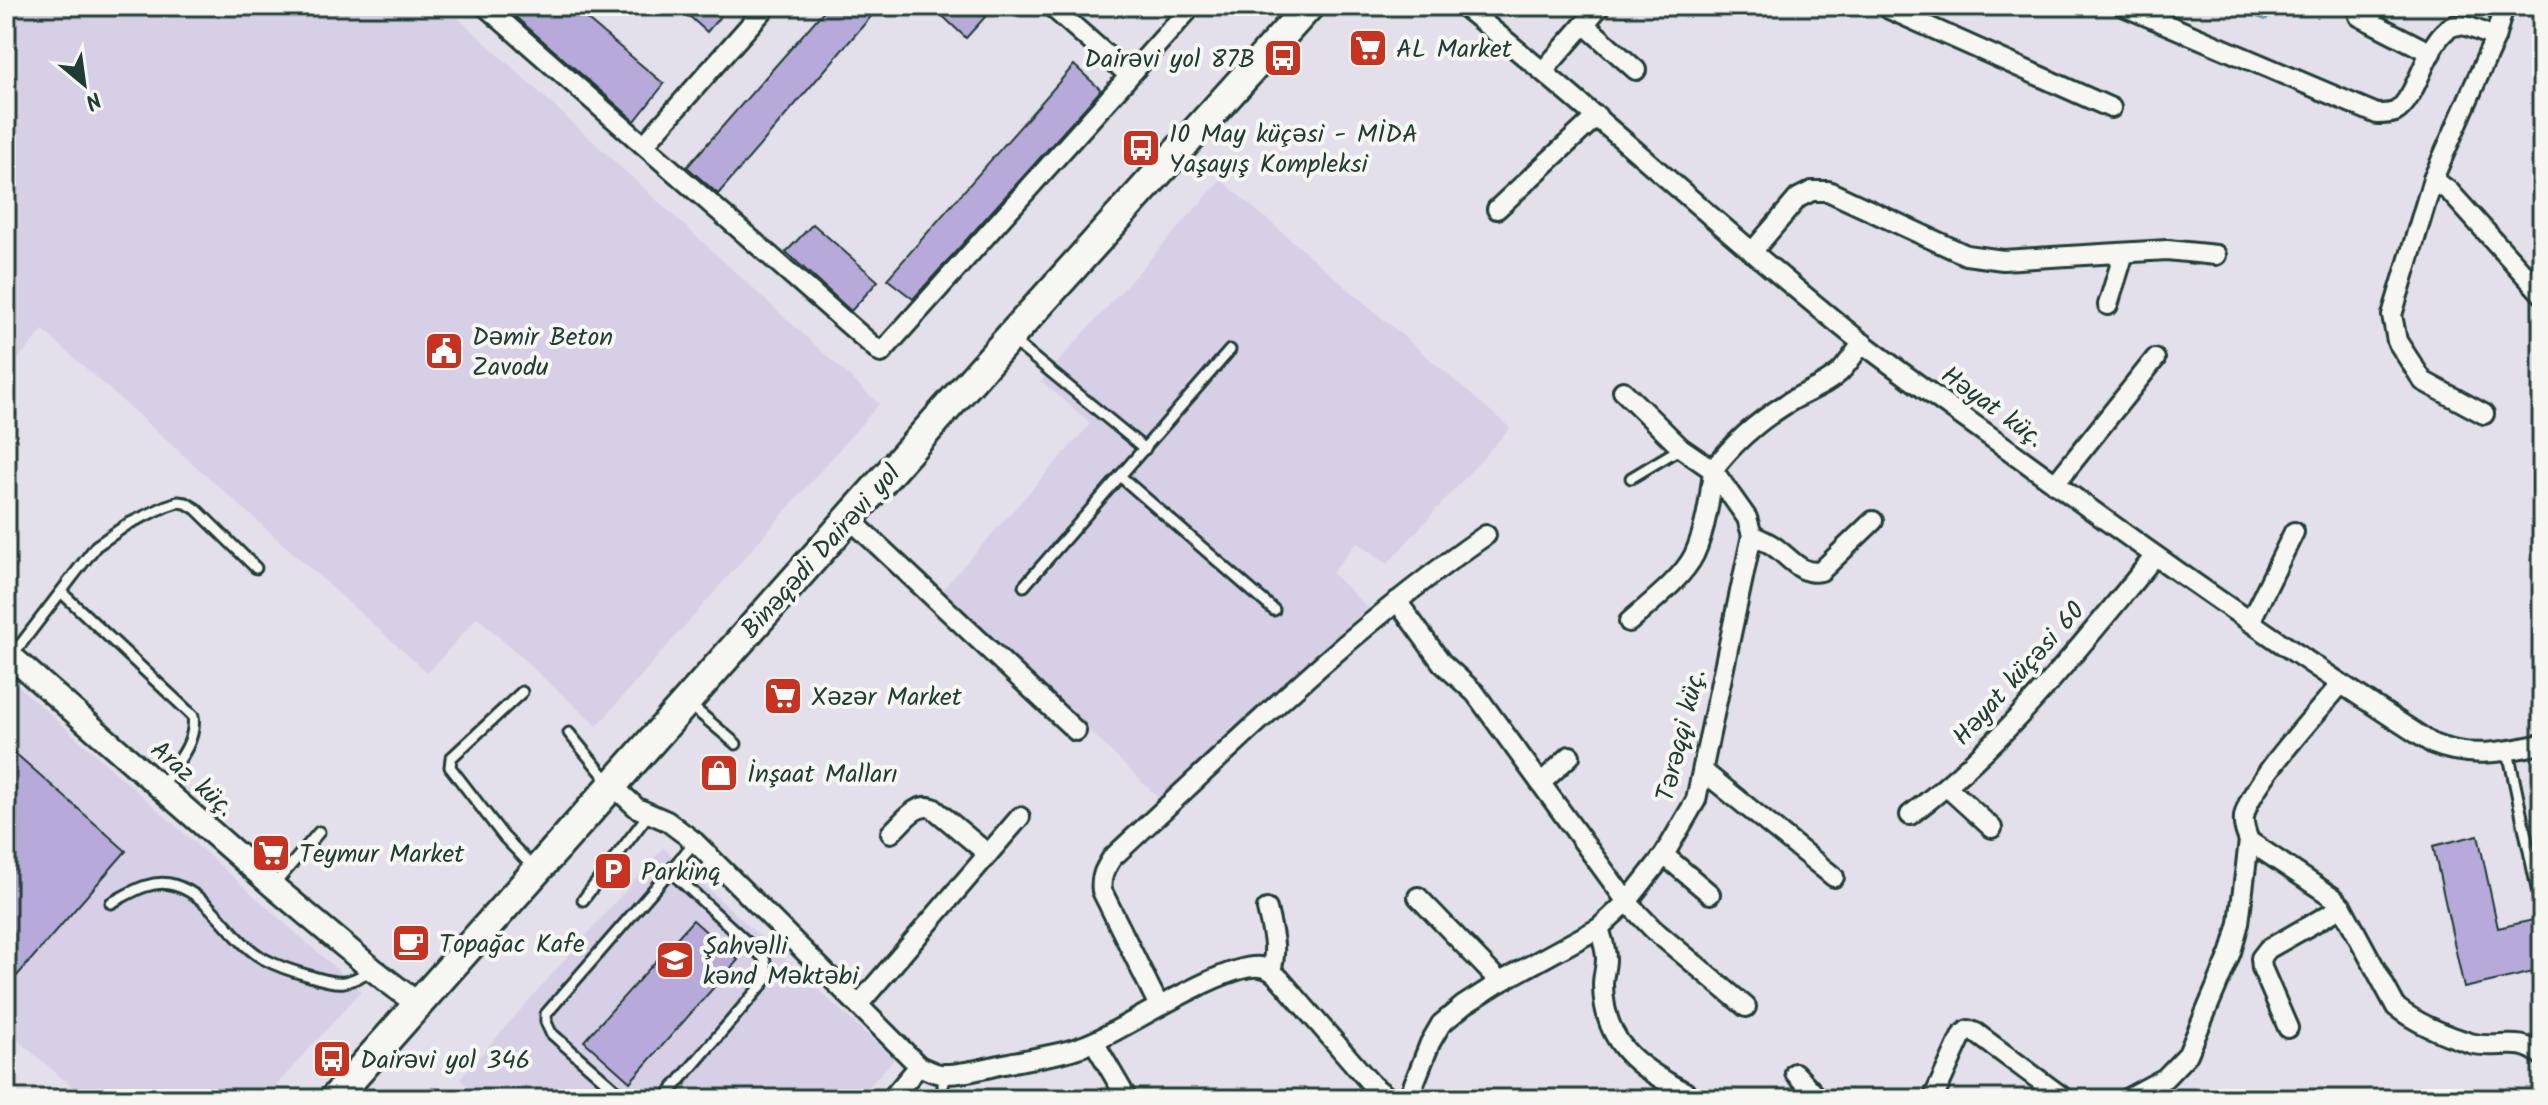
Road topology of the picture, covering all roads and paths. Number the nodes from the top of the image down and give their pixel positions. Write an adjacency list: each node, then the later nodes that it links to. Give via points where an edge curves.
1 (485, 6): 20 (street)
2 (767, 6): 20 (street)
3 (1051, 6): 17 (street)
4 (1192, 6): 17 (street)
5 (1309, 6): 28 (main road, Binəqədi Dairəvi yol)
6 (1463, 6): 15 (street, Həyat küç.)
7 (1600, 6): 12 (street)
8 (1887, 6): 18 (street)
9 (2123, 6): 14 (street, via 2377,114 2392,114 2404,104)
10 (2504, 6): 13 (street)
11 (2359, 16): 14 (street)
12 (1584, 24): 15 (street); 16 (street)
13 (2495, 38): 14 (street, via 2457,25 2447,28); 21 (street)
14 (2431, 53)
15 (1544, 70): 19 (street, Həyat küç.)
16 (1636, 70)
17 (1129, 75): 20 (street, via 881,353)
18 (2111, 108)
19 (1597, 116): 22 (street); 23 (street, Həyat küç.)
20 (644, 145)
21 (2433, 179): 26 (street); 33 (street, via 2392,315 2393,328 2423,381)
22 (1497, 209)
23 (1752, 252): 24 (street, via 1798,198 1828,191 1966,255 2003,260); 29 (street, Həyat küç.)
24 (2124, 253): 25 (street); 27 (street)
25 (2216, 255)
26 (2542, 294)
27 (2108, 305)
28 (1009, 338): 35 (lane); 40 (main road, Binəqədi Dairəvi yol)
29 (1863, 343): 36 (street, via 1840,372 1752,430); 39 (street, Həyat küç.)
30 (1230, 350): 35 (lane)
31 (2155, 359): 39 (street)
32 (1623, 391): 34 (street)
33 (2484, 414)
34 (1681, 448): 36 (street); 38 (lane)
35 (1145, 449): 37 (lane)
36 (1713, 470): 44 (street, via 1747,518); 51 (street, via 1710,503 1693,557)
37 (1120, 476): 47 (lane); 50 (lane)
38 (1631, 478)
39 (2055, 484): 45 (street, Həyat küç.)
40 (850, 519): 56 (main road, Binəqədi Dairəvi yol); 57 (street)
41 (1873, 521): 44 (street, via 1821,571 1811,573)
42 (2294, 532): 52 (street)
43 (1486, 535): 49 (street)
44 (1752, 535): 63 (street, Tərəqqi küç.)
45 (2155, 556): 52 (street, Həyat küç.); 67 (street, Həyat küçəsi 60, via 2045,688)
46 (256, 568): 48 (lane, via 196,509 178,502 142,516 96,546)
47 (1024, 586)
48 (61, 592): 53 (lane); 66 (lane, via 193,716 190,742)
49 (1397, 601): 64 (street, via 1442,663 1475,693); 96 (street, via 1293,690 1104,869 1102,891)
50 (1274, 610)
51 (1629, 622)
52 (2250, 622): 54 (street, Həyat küç.)
53 (9, 654): 66 (street, Araz küç.)
54 (2340, 685): 61 (street, Həyat küç., via 2441,747 2468,753); 74 (street, via 2250,798 2244,818)
55 (522, 692): 78 (lane, via 451,758 450,767)
56 (686, 702): 59 (lane); 65 (main road, Binəqədi Dairəvi yol)
57 (1076, 731)
58 (569, 733): 65 (lane)
59 (736, 744)
60 (2542, 744): 61 (street, Həyat küç.)
61 (2508, 751): 87 (lane)
62 (1570, 756): 64 (street)
63 (1703, 771): 77 (street, Tərəqqi küç., via 1696,800); 80 (street)
64 (1541, 783): 85 (street)
65 (612, 785): 68 (street); 78 (main road, Binəqədi Dairəvi yol)
66 (161, 786): 81 (street, Araz küç.)
67 (1947, 787): 69 (street, Həyat küçəsi 60); 71 (street)
68 (648, 815): 75 (street, via 667,821); 84 (lane)
69 (1910, 815)
70 (1020, 817): 76 (street)
71 (1992, 828)
72 (319, 832): 81 (lane)
73 (891, 833): 76 (street, via 926,805)
74 (2249, 841): 88 (street, via 2324,889); 116 (street, via 2231,952 2188,1054 2165,1078)
75 (695, 842): 79 (lane); 94 (street)
76 (988, 854): 94 (street)
77 (1664, 855): 82 (street); 85 (street, Tərəqqi küç.)
78 (536, 871): 95 (main road, Binəqədi Dairəvi yol)
79 (670, 871): 107 (lane, via 546,1014 551,1033); 108 (lane, via 764,958 767,970 766,980)
80 (1834, 877)
81 (273, 886): 91 (street, Araz küç.)
82 (1710, 894)
83 (1418, 897): 93 (street)
84 (583, 900)
85 (1627, 902): 90 (street, Tərəqqi küç.); 97 (street)
86 (111, 903): 91 (lane, via 146,885 173,884 201,899 262,958 333,983 354,982)
87 (2540, 903)
88 (2342, 907): 98 (street, via 2261,958); 100 (street, via 2396,1007 2408,1017 2470,1043 2522,1043)
89 (1267, 909): 92 (street, via 1276,956)
90 (1599, 928): 93 (street, Tərəqqi küç.); 104 (street, via 1606,955 1605,1014 1617,1043 1649,1073)
91 (372, 969): 95 (street, Araz küç.)
92 (1271, 970): 96 (street, via 1235,970); 111 (street)
93 (1500, 982): 112 (street, Tərəqqi küç., via 1441,1024)
94 (859, 1004): 101 (street)
95 (419, 1005): 106 (main road, Binəqədi Dairəvi yol)
96 (1159, 1006): 99 (street)
97 (1746, 1007)
98 (2288, 1028)
99 (1094, 1042): 103 (street); 105 (street)
100 (2542, 1056)
101 (919, 1066): 103 (street); 109 (street)
102 (1795, 1073): 113 (street)
103 (944, 1074): 110 (lane)
104 (1685, 1092)
105 (1125, 1095)
106 (342, 1096)
107 (626, 1099)
108 (664, 1099)
109 (891, 1099)
110 (942, 1099)
111 (1390, 1099)
112 (1408, 1099)
113 (1819, 1099)
114 (1933, 1099): 115 (street, via 1968,1030)
115 (2065, 1099)
116 (2126, 1099)

